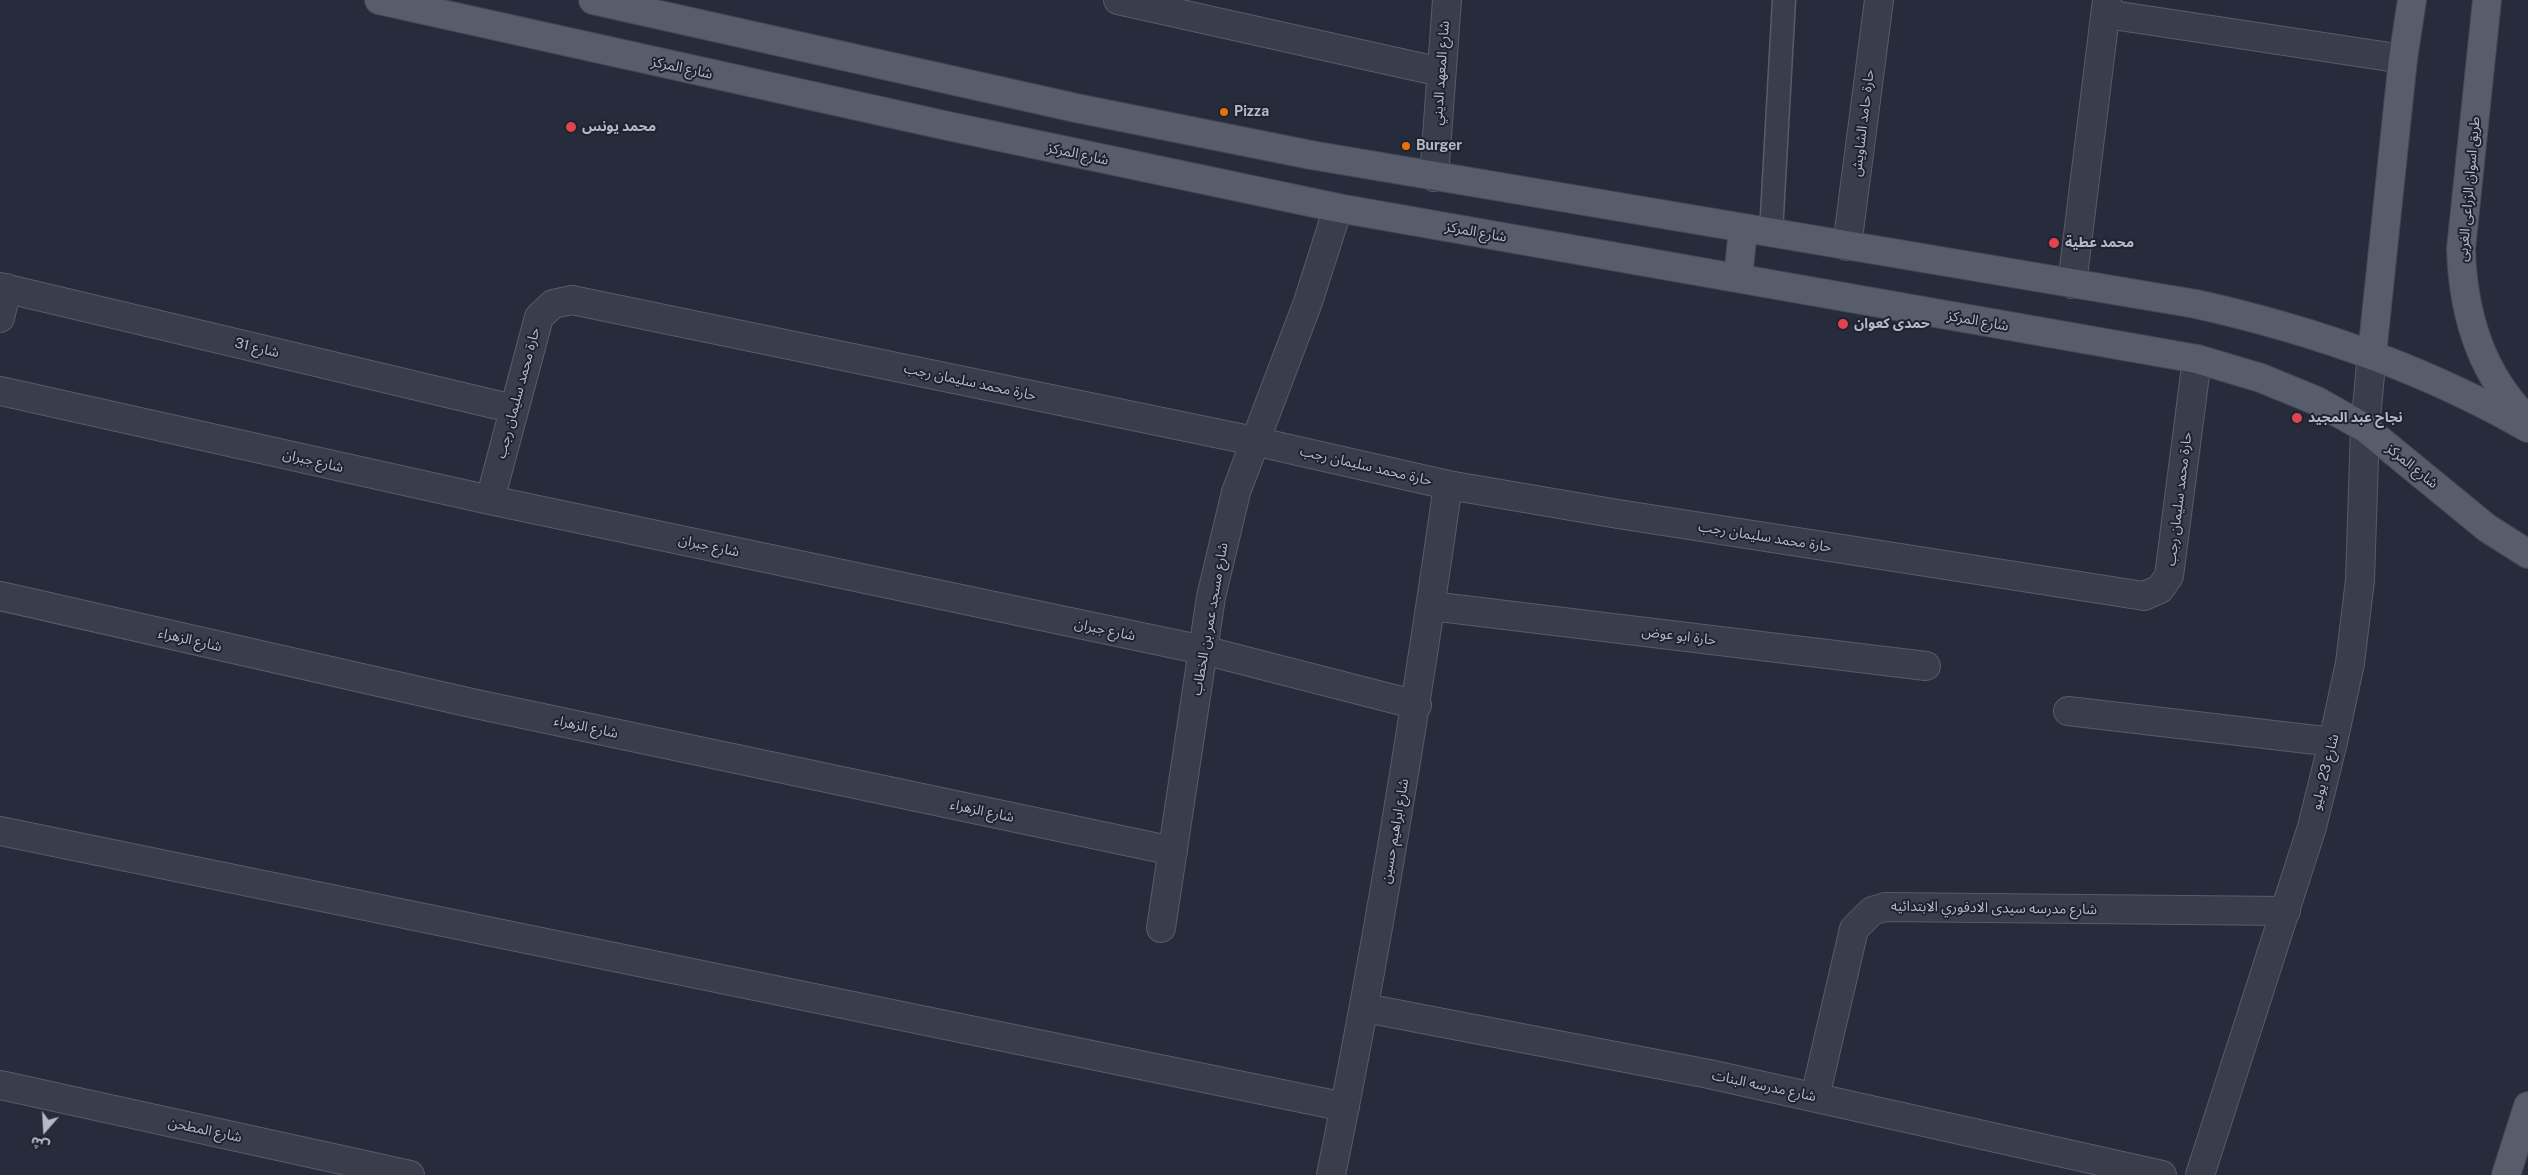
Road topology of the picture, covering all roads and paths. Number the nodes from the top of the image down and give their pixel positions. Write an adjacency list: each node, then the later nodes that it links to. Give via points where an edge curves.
1 (379, 0): 13 (main road, شارع المركز, via 948,126)
2 (593, 0): 12 (main road, via 1194,133)
3 (1118, 0): 11 (street)
4 (1447, 0): 11 (street, شارع المعهد الديني)
5 (1784, 0): 15 (lane)
6 (1879, 0): 16 (street, حارة حامد الشاويش)
7 (2412, 0): 10 (main road)
8 (2487, 0): 25 (main road, طريق اسوان الزراعى الغربى, via 2461,249 2462,286 2470,323 2483,357 2502,390)
9 (2106, 7): 10 (street); 18 (street)
10 (2403, 59): 21 (main road)
11 (1441, 72): 12 (street, شارع المعهد الديني)
12 (1434, 177): 14 (main road)
13 (1338, 208): 17 (main road, شارع المركز); 28 (street, شارع مسجد عمر بن الخطاب, via 1308,302)
14 (1743, 229): 15 (main road); 17 (main road)
15 (1771, 233): 16 (main road)
16 (1847, 246): 18 (main road)
17 (1738, 278): 22 (main road, شارع المركز)
18 (2072, 284): 21 (main road, via 2252,316)
19 (3, 288): 20 (street); 24 (street, شارع 31)
20 (0, 318)
21 (2372, 354): 26 (street, شارع 23 يوليو); 27 (main road, via 2461,392)
22 (2197, 359): 26 (main road, شارع المركز, via 2277,384 2317,401); 29 (street, حارة محمد سليمان رجب, via 2168,576 2160,589 2144,596)
23 (0, 390): 30 (street, شارع جبران)
24 (514, 409): 28 (street, حارة محمد سليمان رجب, via 538,317 553,304 572,300); 30 (street, حارة محمد سليمان رجب)
25 (2528, 420)
26 (2364, 428): 31 (main road, شارع المركز, via 2487,528); 38 (street, شارع 23 يوليو, via 2360,580 2350,663)
27 (2528, 428)
28 (1254, 441): 29 (street, حارة محمد سليمان رجب); 34 (street, شارع مسجد عمر بن الخطاب, via 1222,544)
29 (1448, 485): 33 (street, شارع ابراهيم حسين)
30 (490, 500): 34 (street, شارع جبران)
31 (2528, 554)
32 (0, 596): 40 (street, شارع الزهراء, via 476,704)
33 (1431, 606): 35 (street, حارة ابو عوض); 36 (street, شارع ابراهيم حسين)
34 (1203, 650): 36 (street, شارع جبران); 40 (street, شارع مسجد عمر بن الخطاب)
35 (1926, 666)
36 (1417, 704): 43 (street, شارع ابراهيم حسين)
37 (2068, 711): 38 (street)
38 (2333, 742): 41 (street, شارع 23 يوليو, via 2312,827)
39 (0, 831): 47 (street)
40 (1173, 851): 42 (street, شارع مسجد عمر بن الخطاب)
41 (2286, 911): 45 (street, شارع مدرسه سيدى الادفوري الابتدائيه, via 1885,907 1872,910 1854,929); 51 (street, شارع 23 يوليو)
42 (1161, 928)
43 (1365, 1008): 45 (street, شارع مدرسه البنات); 47 (street, شارع ابراهيم حسين)
44 (0, 1085): 48 (street, شارع المطحن)
45 (1815, 1097): 50 (street, شارع مدرسه البنات)
46 (2528, 1106): 52 (main road)
47 (1345, 1107): 49 (street, شارع ابراهيم حسين)
48 (410, 1175)
49 (1331, 1175)
50 (2162, 1175)
51 (2200, 1175)
52 (2506, 1175)

